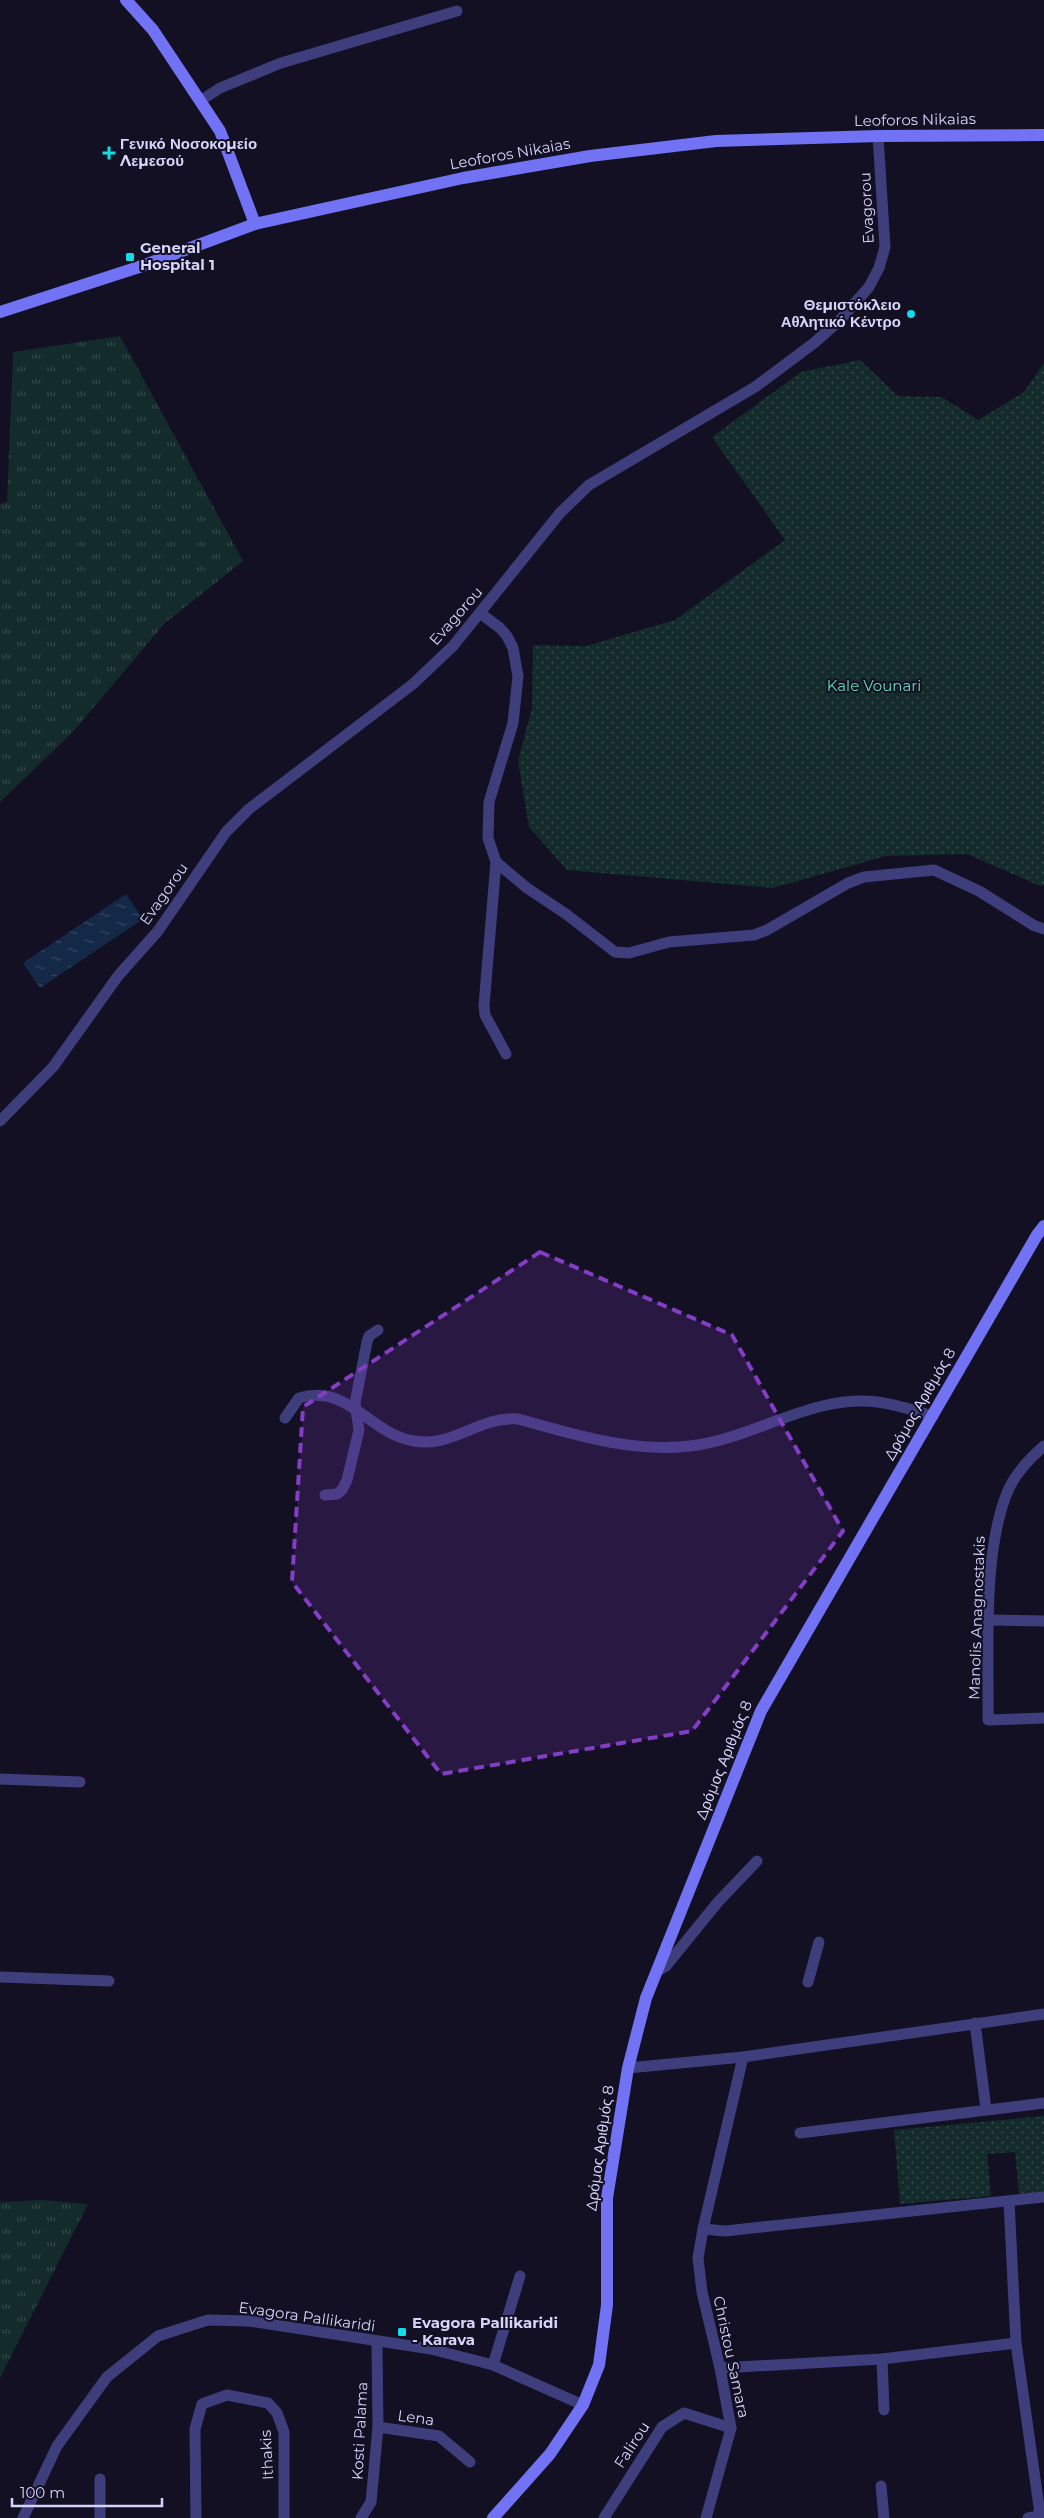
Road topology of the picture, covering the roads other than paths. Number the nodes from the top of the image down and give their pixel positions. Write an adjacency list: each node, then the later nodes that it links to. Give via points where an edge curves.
1 (126, 0): 3 (street, via 153,30)
2 (457, 11): 3 (street, via 281,63 220,88)
3 (200, 101): 6 (street, via 220,131)
4 (878, 136): 5 (street, Leoforos Nikaias); 6 (street, Leoforos Nikaias, via 716,141 590,156 463,178); 8 (street, Evagorou, via 886,240 879,268 869,287 814,344 755,386 589,485 560,513)
5 (1044, 136)
6 (256, 224): 7 (street, Leoforos Nikaias, via 139,267)
7 (0, 312)
8 (480, 613): 9 (street, via 507,636 513,648 518,676 513,723 489,802 488,838); 12 (street, Evagorou, via 453,646 413,684 249,809 226,832 158,931 118,976 53,1067)
9 (496, 862): 10 (street, via 610,949 621,953 668,942 754,935 864,877 934,870 979,891); 11 (street, via 484,1005 485,1015)
10 (1044, 929)
11 (506, 1054)
12 (0, 1121)
13 (1044, 1226): 16 (street, Δρόμος Αριθμός 8)
14 (378, 1330): 15 (street, via 367,1342)
15 (356, 1408): 16 (street, via 380,1428 416,1442 450,1439 483,1423 504,1418 606,1441 667,1447 709,1443 822,1407 856,1401 886,1403); 17 (street, via 344,1400 307,1395 300,1398); 19 (street, via 359,1430 347,1480 336,1494)
16 (933, 1416): 27 (street, Δρόμος Αριθμός 8, via 761,1711)
17 (285, 1418)
18 (1044, 1446): 20 (street, Manolis Anagnostakis, via 1028,1460 1007,1492 993,1541)
19 (324, 1495)
20 (989, 1620): 21 (street); 22 (street, Manolis Anagnostakis, via 988,1720)
21 (1044, 1621)
22 (1044, 1718)
23 (0, 1779): 24 (street)
24 (80, 1782)
25 (757, 1861): 27 (street, via 718,1902 666,1966)
26 (819, 1942): 30 (street)
27 (656, 1972): 34 (street, Δρόμος Αριθμός 8)
28 (0, 1976): 29 (street)
29 (109, 1981)
30 (808, 1982)
31 (1044, 2014): 32 (street)
32 (975, 2024): 33 (street); 36 (street)
33 (743, 2057): 34 (street); 40 (street, Christou Samara)
34 (628, 2068): 47 (street, Δρόμος Αριθμός 8, via 607,2198 607,2305 599,2365)
35 (1044, 2103): 36 (street)
36 (986, 2110): 37 (street)
37 (800, 2133)
38 (1044, 2197): 39 (street)
39 (1009, 2201): 40 (street, via 725,2231); 43 (street)
40 (703, 2229): 46 (street, Christou Samara, via 698,2258 702,2292)
41 (520, 2276): 45 (street)
42 (377, 2342): 45 (street, Evagora Pallikaridi, via 431,2349); 49 (street, Kosti Palama); 55 (street, Evagora Pallikaridi, via 249,2321 208,2320 158,2336 107,2378 57,2446)
43 (1016, 2344): 44 (street); 54 (street)
44 (882, 2359): 46 (street); 48 (street)
45 (493, 2365): 47 (street, Evagora Pallikaridi)
46 (720, 2368): 50 (street, Christou Samara)
47 (583, 2405): 60 (street, Δρόμος Αριθμός 8, via 550,2454)
48 (884, 2410)
49 (378, 2427): 51 (street, Lena, via 439,2436); 59 (street, Kosti Palama, via 371,2502)
50 (731, 2428): 61 (street, Falirou, via 684,2413 662,2427); 62 (street, Christou Samara)
51 (470, 2462)
52 (100, 2479): 56 (street)
53 (881, 2486): 63 (street)
54 (1042, 2514): 64 (street)
55 (22, 2518)
56 (100, 2518)
57 (196, 2518): 58 (street, Ithakis, via 195,2429 202,2404 227,2395 268,2403 277,2413 284,2432)
58 (284, 2518)
59 (361, 2518)
60 (494, 2518)
61 (604, 2518)
62 (706, 2518)
63 (884, 2518)
64 (1028, 2518)

